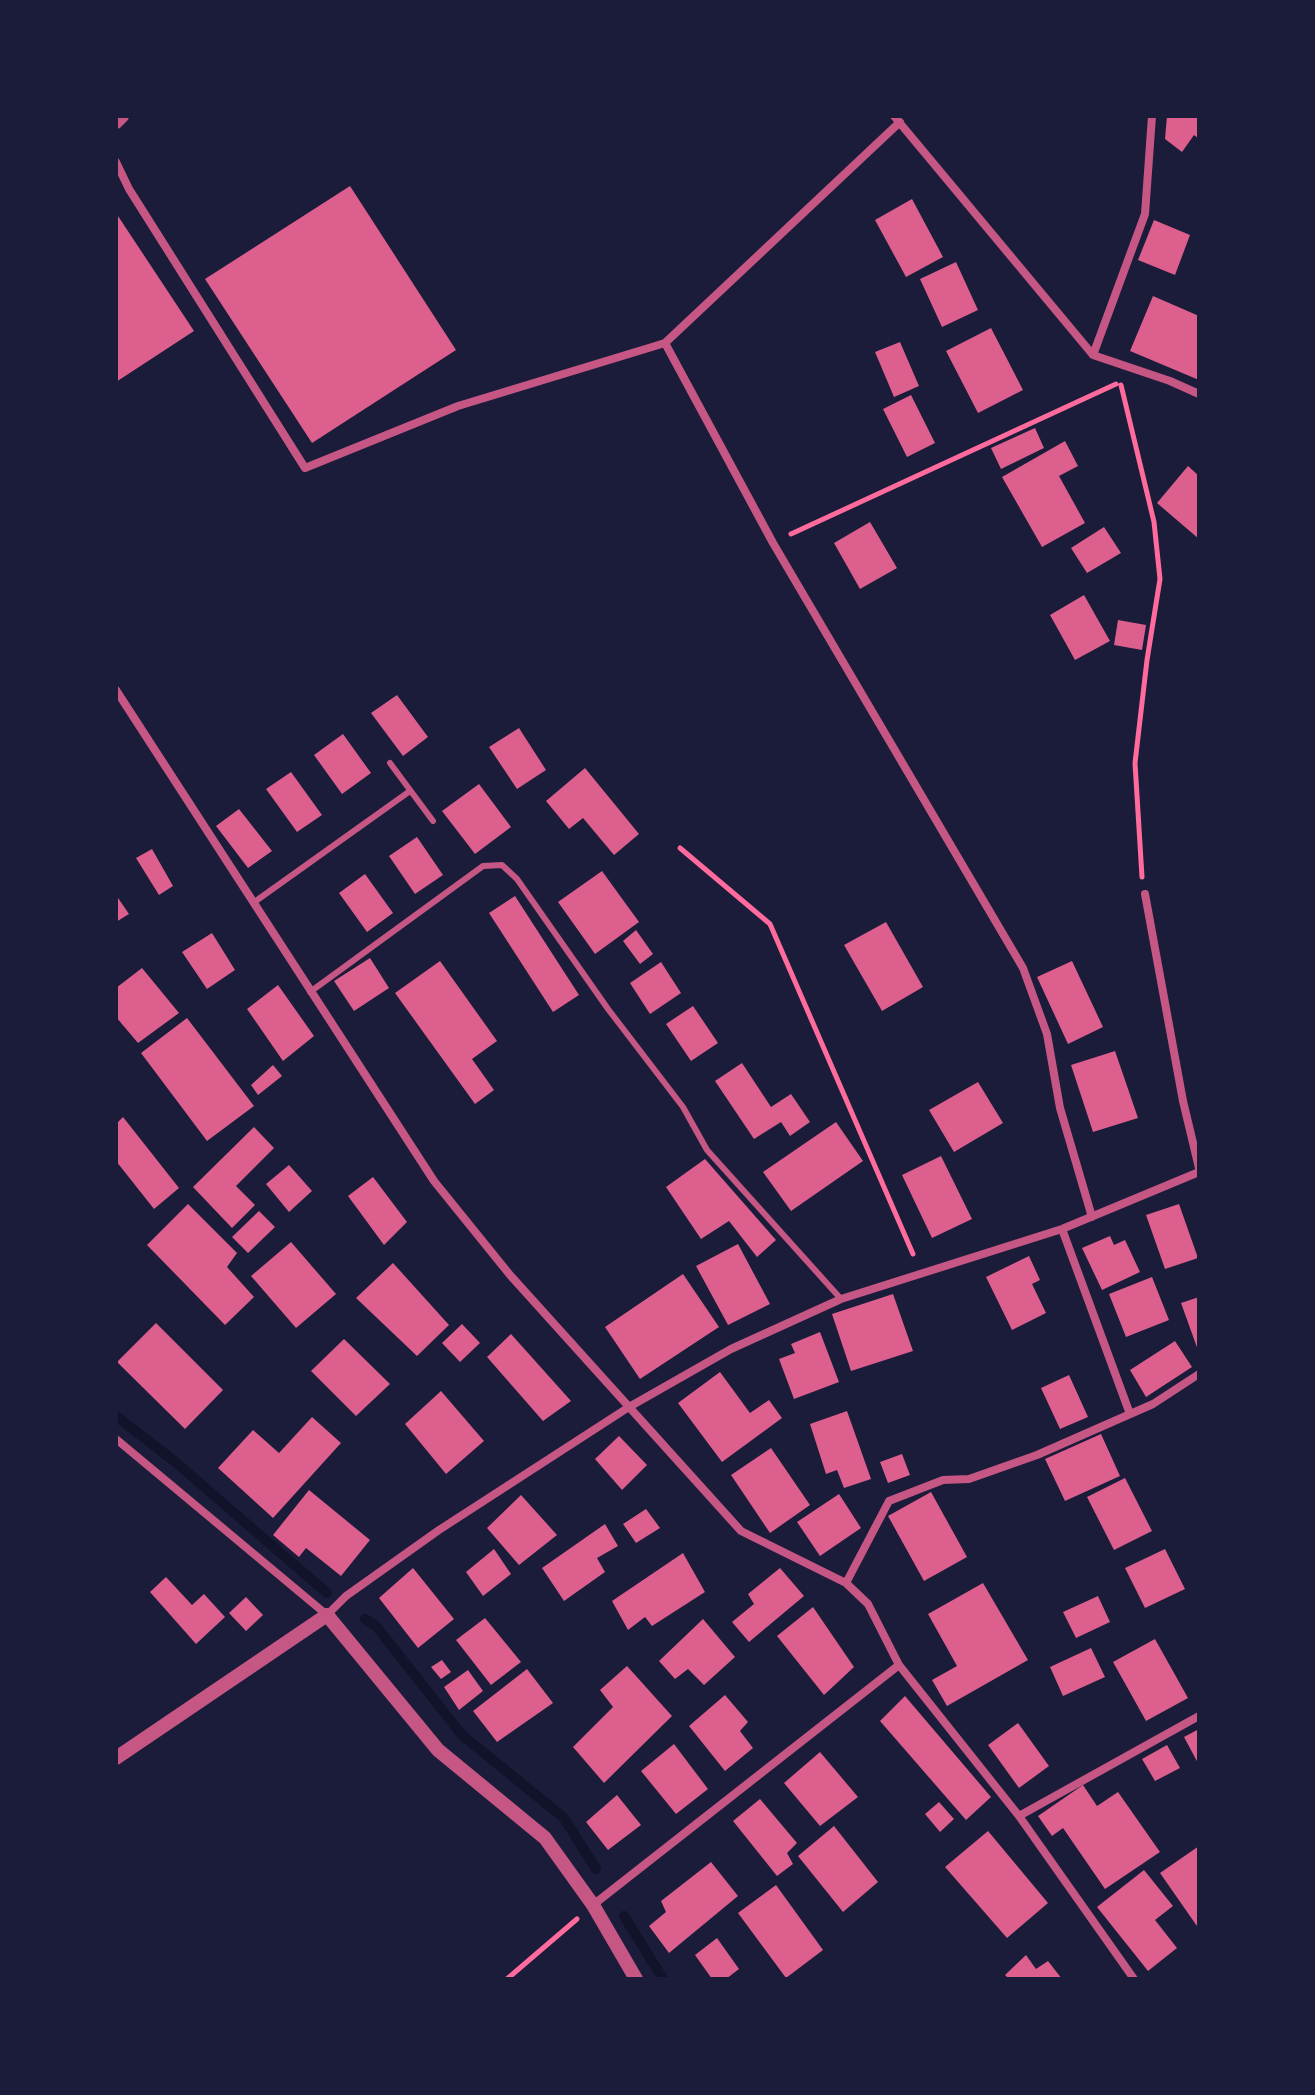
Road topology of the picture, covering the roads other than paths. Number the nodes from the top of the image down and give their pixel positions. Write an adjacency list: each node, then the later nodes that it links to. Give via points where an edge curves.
1 (122, 116): 4 (street)
2 (1152, 116): 7 (street, via 1145,214)
3 (897, 119): 6 (street); 7 (street)
4 (116, 122)
5 (116, 162): 6 (street, via 305,468 458,406)
6 (665, 343): 17 (street, via 773,543 1023,968 1047,1034 1060,1108)
7 (1093, 355): 8 (street)
8 (1199, 394)
9 (116, 690): 14 (street)
10 (390, 763): 11 (lane)
11 (410, 791): 12 (lane); 14 (lane)
12 (433, 821)
13 (1145, 894): 16 (street)
14 (253, 903): 15 (street)
15 (310, 992): 19 (lane, via 483,866 502,865 683,1107 707,1150); 21 (street, via 434,1181)
16 (1199, 1170): 17 (street)
17 (1092, 1217): 18 (street)
18 (1062, 1229): 19 (street); 22 (street)
19 (841, 1299): 21 (street, via 731,1349)
20 (1199, 1374): 22 (street)
21 (629, 1407): 24 (street, via 741,1531); 25 (street, via 439,1530)
22 (1130, 1414): 24 (street, via 1037,1455 969,1479 943,1480 889,1501)
23 (116, 1439): 25 (street)
24 (846, 1583): 26 (street, via 868,1604)
25 (327, 1615): 28 (street); 30 (street, via 438,1750 545,1838)
26 (899, 1665): 29 (street); 30 (street)
27 (1199, 1716): 29 (street)
28 (116, 1758)
29 (1019, 1816): 32 (street)
30 (593, 1905): 31 (street)
31 (636, 1979)
32 (1134, 1979)

